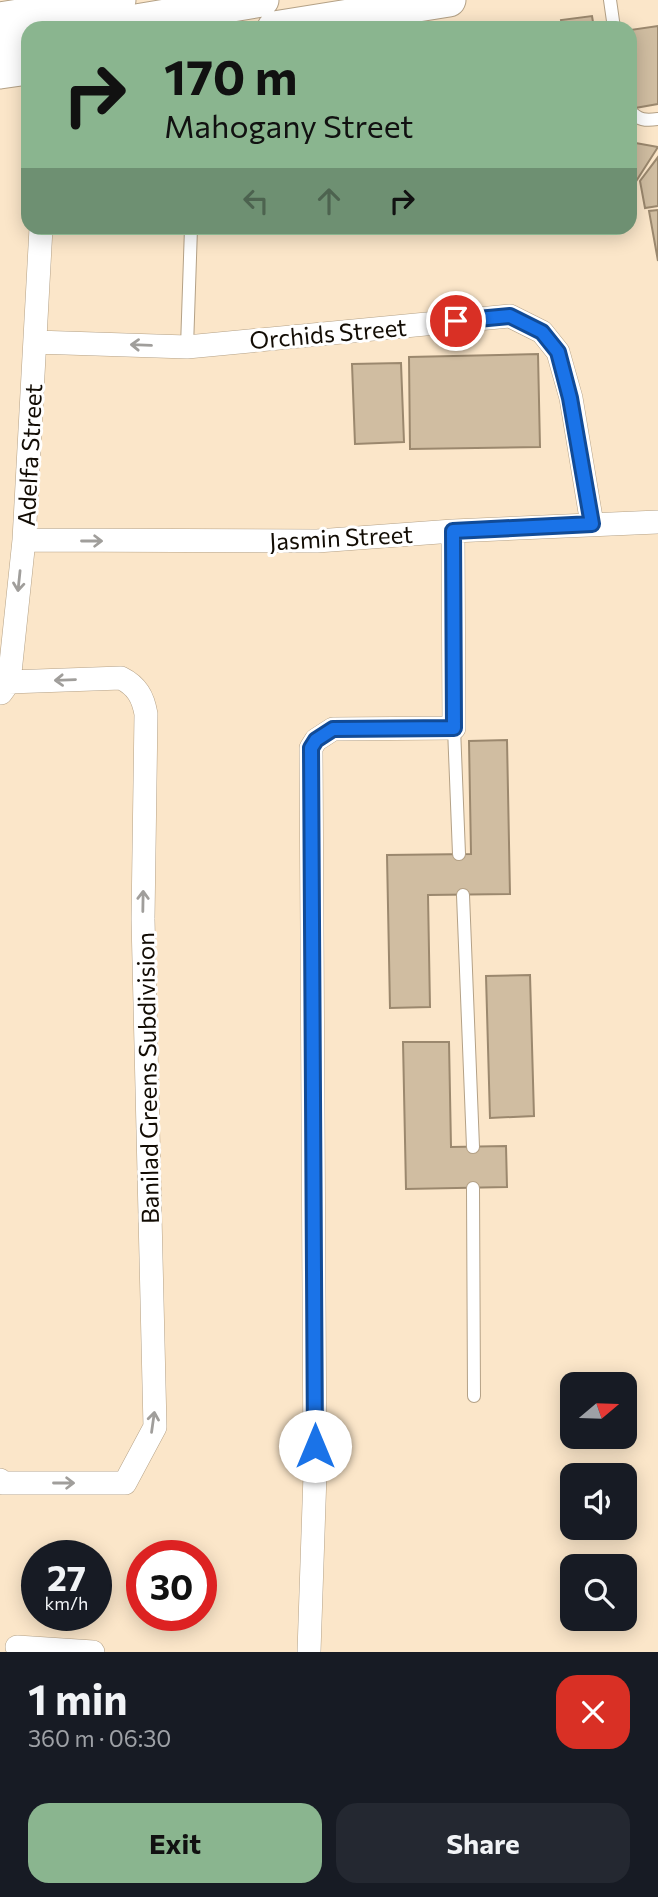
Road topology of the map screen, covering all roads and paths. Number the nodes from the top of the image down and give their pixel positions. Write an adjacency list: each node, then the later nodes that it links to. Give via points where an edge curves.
1 (119, 0): 6 (main road)
2 (262, 0): 7 (main road)
3 (610, 0): 9 (lane)
4 (441, 1): 5 (main road)
5 (343, 8): 8 (main road)
6 (0, 19)
7 (136, 21)
8 (298, 21)
9 (613, 21)
10 (21, 40): 11 (main road)
11 (0, 44)
12 (21, 69): 13 (main road)
13 (0, 72)
14 (637, 117): 15 (lane)
15 (658, 119)
16 (41, 235): 18 (street, Adelfa Street)
17 (191, 235): 19 (lane)
18 (35, 342): 19 (street, Orchids Street, one-way to 18); 23 (street, Adelfa Street)
19 (187, 346): 21 (street, Orchids Street, via 510,316 542,332 558,352)
20 (658, 522): 21 (street, Jasmin Street)
21 (592, 524): 22 (street, Jasmin Street)
22 (453, 531): 23 (street, Jasmin Street, one-way to 22, via 317,541); 25 (street)
23 (24, 540): 24 (street, Adelfa Street, one-way to 24)
24 (4, 689): 31 (street, Banilad Greens Subdivision, one-way to 24, via 125,1483 155,1427 143,919 144,702 121,678)
25 (454, 728): 26 (lane); 34 (street, via 333,729 311,748 315,1474)
26 (458, 854)
27 (463, 895): 28 (lane)
28 (473, 1147)
29 (473, 1188): 30 (lane)
30 (474, 1396)
31 (0, 1480)
32 (17, 1647): 33 (street)
33 (93, 1652)
34 (309, 1652)

